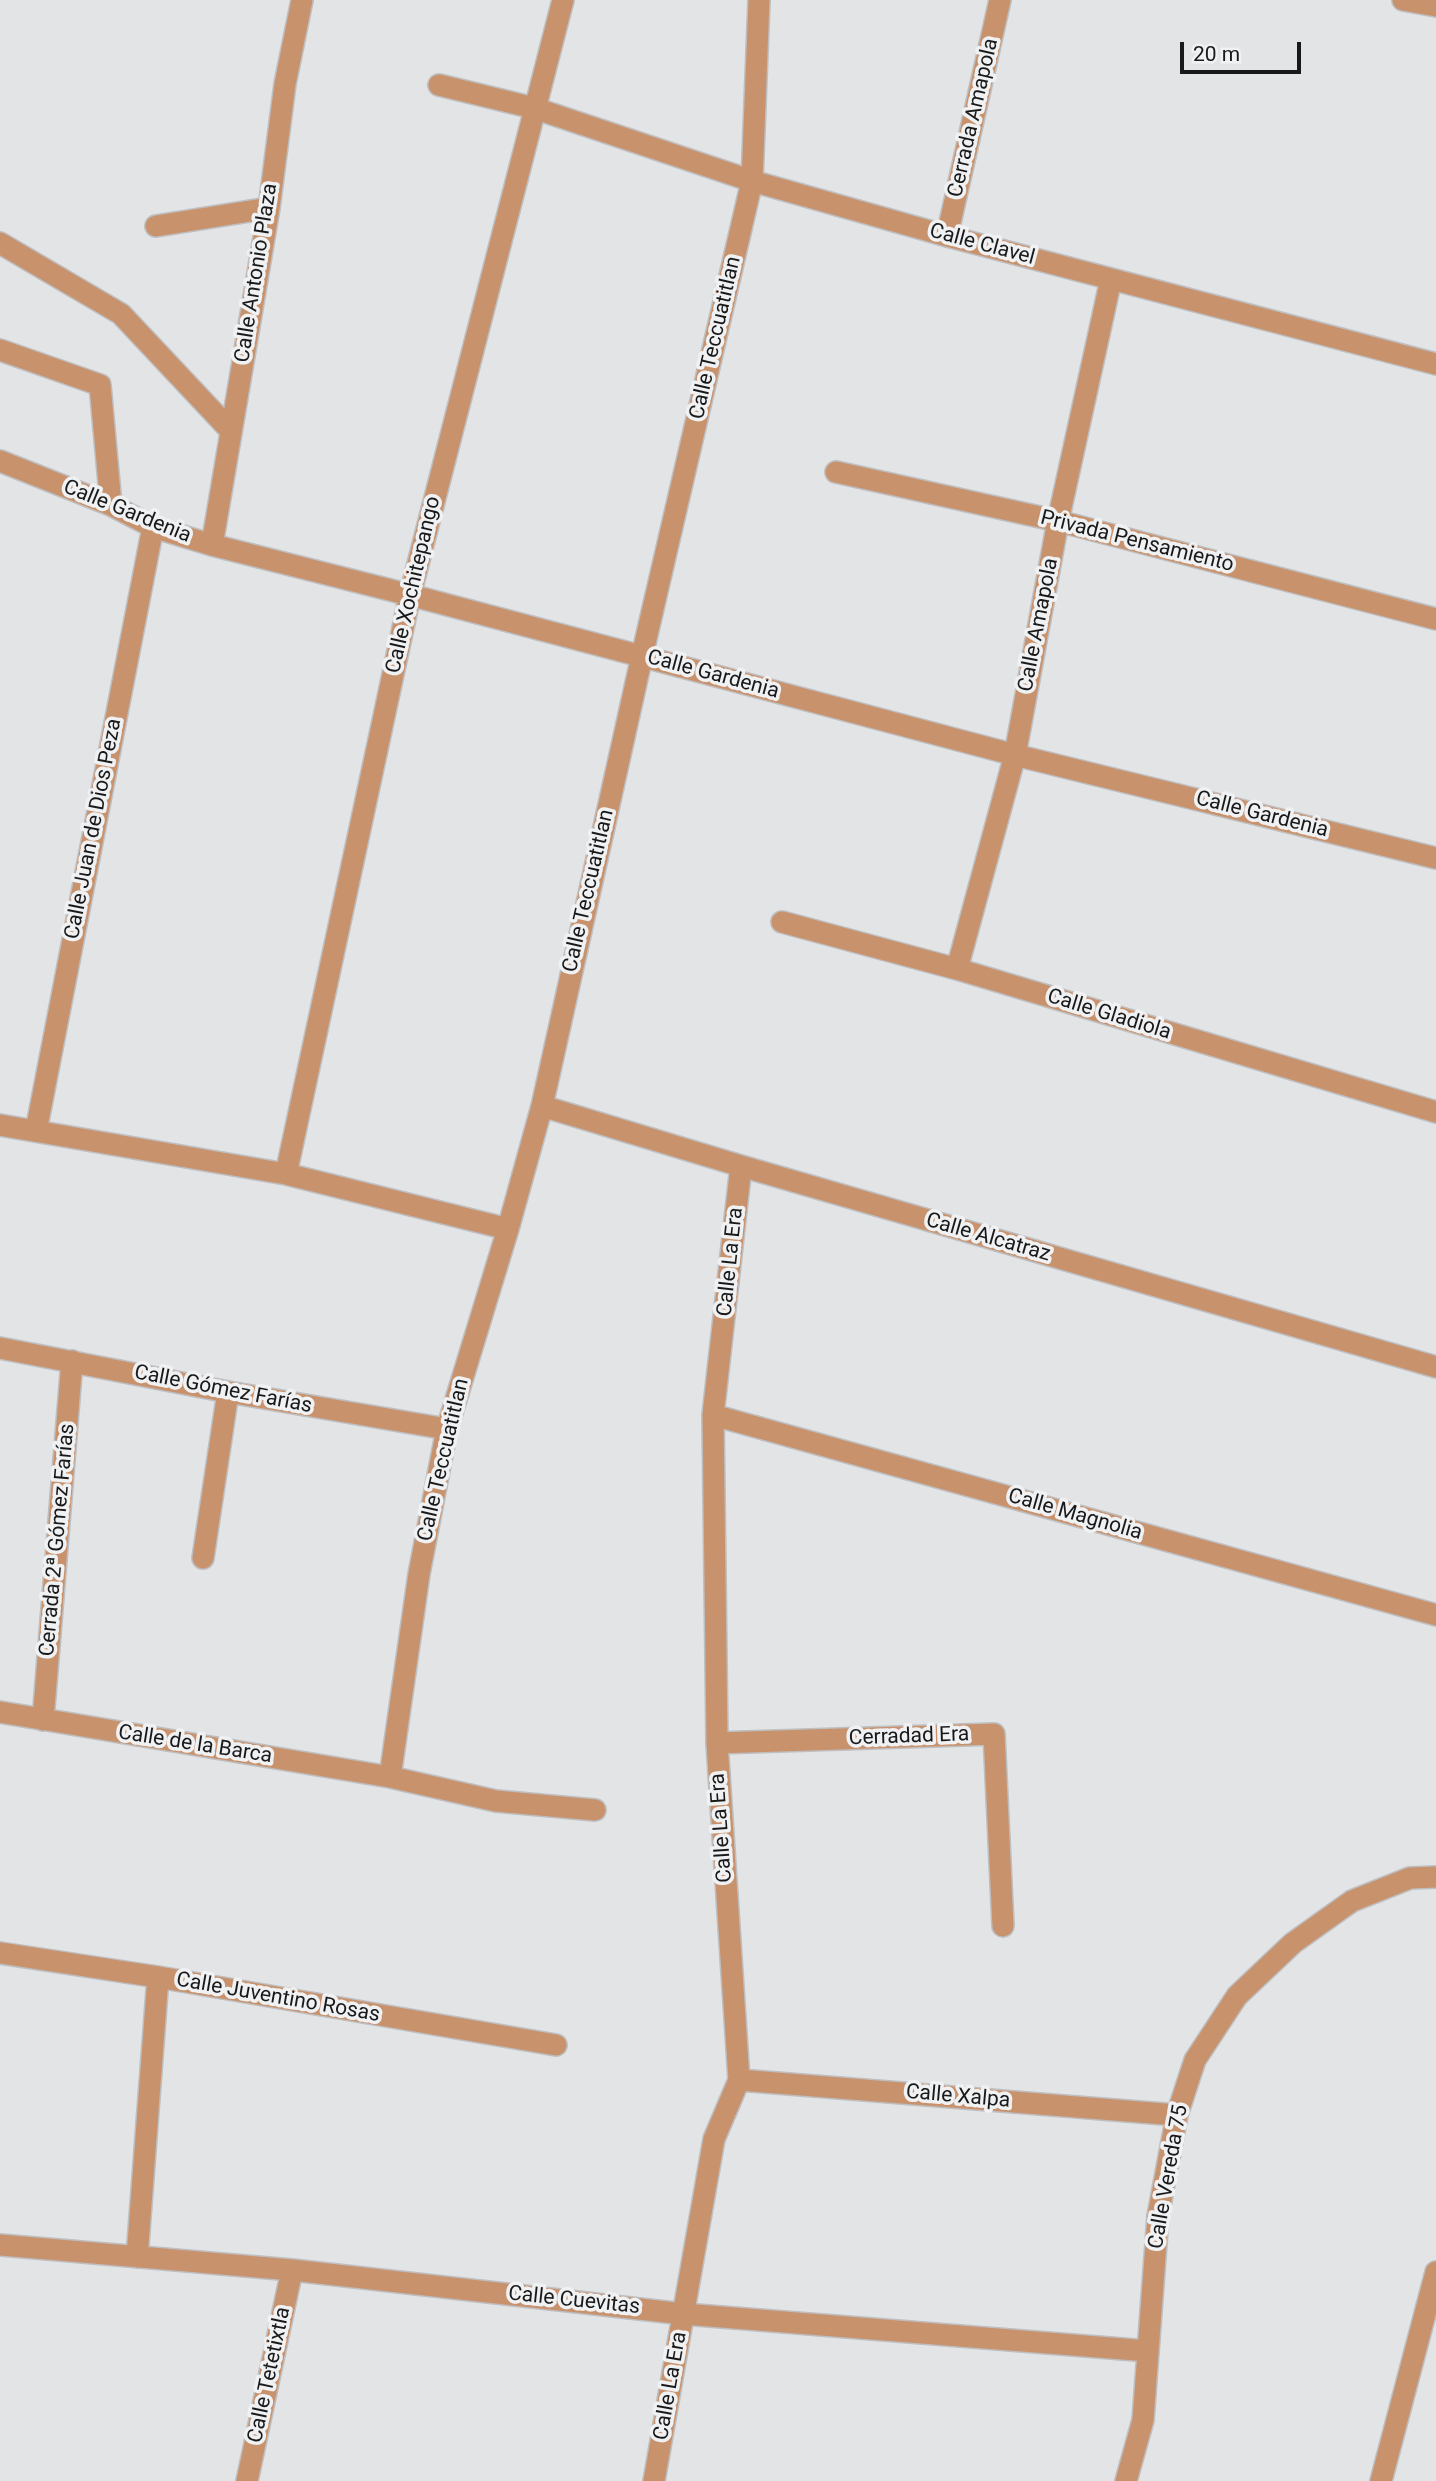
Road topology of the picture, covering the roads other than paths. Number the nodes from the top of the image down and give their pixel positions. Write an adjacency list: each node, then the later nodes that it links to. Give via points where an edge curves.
1 (302, 0): 10 (street, Calle Antonio Plaza)
2 (563, 0): 8 (street, Calle Xochitepango)
3 (759, 0): 9 (street, Calle Teccuatitlan)
4 (1000, 0): 12 (street, Cerrada Amapola)
5 (1404, 0): 6 (street)
6 (1436, 6)
7 (439, 85): 8 (street, Calle Clavel)
8 (534, 108): 9 (street, Calle Clavel); 24 (street, Calle Xochitepango)
9 (752, 181): 12 (street, Calle Clavel); 26 (street, Calle Teccuatitlan)
10 (268, 208): 11 (street); 17 (street, Calle Antonio Plaza)
11 (156, 226)
12 (947, 236): 14 (street, Calle Clavel)
13 (0, 243): 17 (street, via 121,314)
14 (1111, 279): 16 (street, Calle Clavel); 21 (street, Calle Amapola)
15 (0, 350): 20 (street, via 100,385)
16 (1436, 364)
17 (231, 431): 23 (street, Calle Antonio Plaza)
18 (0, 461): 20 (street, Calle Gardenia)
19 (836, 472): 21 (street, Privada Pensamiento)
20 (111, 505): 22 (street, Calle Gardenia)
21 (1058, 521): 25 (street, Privada Pensamiento); 27 (street, Calle Amapola)
22 (153, 527): 23 (street, Calle Gardenia); 34 (street, Calle Juan de Dios Peza)
23 (212, 545): 24 (street, Calle Gardenia)
24 (410, 595): 26 (street, Calle Gardenia); 36 (street, Calle Xochitepango)
25 (1436, 619)
26 (642, 656): 27 (street, Calle Gardenia); 31 (street, Calle Teccuatitlan)
27 (1014, 755): 28 (street, Calle Gardenia); 30 (street, Calle Amapola)
28 (1436, 858)
29 (782, 922): 30 (street, Calle Gladiola)
30 (957, 969): 32 (street, Calle Gladiola)
31 (542, 1106): 35 (street, Calle Alcatraz); 37 (street, Calle Teccuatitlan)
32 (1436, 1112)
33 (0, 1125): 34 (street)
34 (36, 1131): 36 (street)
35 (741, 1166): 40 (street, Calle Alcatraz); 42 (street, Calle La Era)
36 (286, 1174): 37 (street)
37 (508, 1230): 43 (street, Calle Teccuatitlan)
38 (0, 1348): 39 (street, Calle Gómez Farías)
39 (72, 1361): 41 (street, Calle Gómez Farías); 47 (street, Cerrada 2ª Gómez Farías)
40 (1436, 1367)
41 (228, 1392): 43 (street, Calle Gómez Farías); 44 (street)
42 (713, 1415): 45 (street, Calle Magnolia); 48 (street, Calle La Era)
43 (447, 1429): 49 (street, Calle Teccuatitlan, via 419,1574)
44 (203, 1558)
45 (1436, 1615)
46 (0, 1712): 47 (street, Calle de la Barca)
47 (43, 1720): 49 (street, Calle de la Barca)
48 (717, 1743): 52 (street, Cerradad Era, via 993,1734); 56 (street, Calle La Era)
49 (390, 1777): 50 (street, Calle de la Barca, via 496,1801)
50 (595, 1810)
51 (1436, 1877): 57 (street, Calle Vereda 75, via 1410,1878 1352,1901 1293,1943 1237,1996 1195,2060)
52 (1003, 1926)
53 (0, 1953): 54 (street, Calle Juventino Rosas)
54 (158, 1977): 55 (street, Calle Juventino Rosas); 59 (street)
55 (556, 2045)
56 (739, 2080): 57 (street, Calle Xalpa); 62 (street, Calle La Era, via 714,2139)
57 (1177, 2115): 63 (street, Calle Vereda 75, via 1158,2216)
58 (0, 2245): 59 (street, Calle Cuevitas)
59 (137, 2257): 60 (street, Calle Cuevitas)
60 (292, 2270): 62 (street, Calle Cuevitas); 64 (street, Calle Tetetixtla)
61 (1436, 2272): 67 (street)
62 (684, 2314): 63 (street, Calle Cuevitas); 65 (street, Calle La Era)
63 (1148, 2351): 66 (street, Calle Vereda 75, via 1143,2420)
64 (247, 2481)
65 (653, 2481)
66 (1126, 2481)
67 (1381, 2481)

